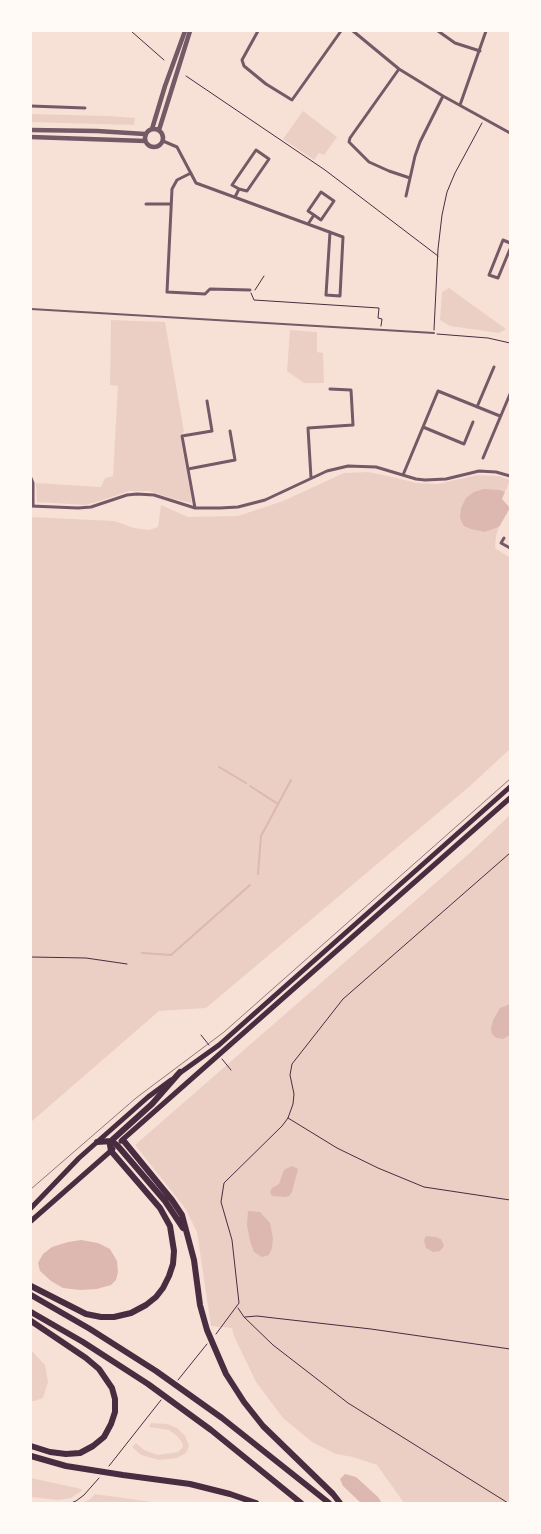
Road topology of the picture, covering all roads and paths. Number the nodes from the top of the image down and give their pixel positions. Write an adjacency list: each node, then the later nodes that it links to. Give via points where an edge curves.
1 (131, 31): 10 (path)
2 (185, 31): 18 (street)
3 (190, 31): 20 (street)
4 (258, 31): 5 (street, via 242,60 244,66 292,100)
5 (341, 31)
6 (353, 31): 11 (street)
7 (438, 31): 9 (street, via 455,43)
8 (486, 31): 9 (street)
9 (480, 51): 14 (street)
10 (164, 60)
11 (399, 69): 13 (street); 27 (street, via 349,142 370,162)
12 (186, 76): 38 (path, via 325,171)
13 (443, 96): 14 (street); 27 (street, via 420,142)
14 (460, 105): 17 (street)
15 (31, 106): 16 (street)
16 (85, 108)
17 (484, 118): 21 (street); 38 (path, via 447,192)
18 (152, 129): 20 (street); 22 (street)
19 (31, 130): 22 (street)
20 (160, 130): 24 (street)
21 (510, 132)
22 (145, 134): 25 (street)
23 (31, 137): 25 (street)
24 (163, 141): 25 (street, via 155,148); 26 (street, via 177,147)
25 (145, 142)
26 (191, 173): 30 (street, via 196,183); 32 (street, via 174,184)
27 (410, 178): 29 (street)
28 (239, 189): 28 (street, via 247,192 269,158 256,150 232,185); 30 (street)
29 (406, 196)
30 (235, 197): 34 (street)
31 (146, 204): 32 (street)
32 (170, 204): 40 (street, via 167,292 205,294 210,289)
33 (314, 215): 33 (street, via 321,220 334,201 321,192 308,210); 34 (street)
34 (308, 224): 35 (street)
35 (330, 232): 35 (street, via 343,237 340,296 326,295)
36 (510, 243): 37 (street, via 503,240 489,274 498,278)
37 (510, 249)
38 (438, 256): 43 (path)
39 (264, 276): 40 (path, via 256,290)
40 (250, 290): 42 (path, via 254,300 379,308)
41 (31, 309): 42 (lane)
42 (381, 330): 43 (lane)
43 (434, 334): 44 (path)
44 (510, 343)
45 (494, 367): 49 (street)
46 (330, 389): 59 (street, via 351,390 353,425 308,428)
47 (510, 394): 50 (street)
48 (207, 401): 55 (street, via 212,431 182,436)
49 (477, 407): 50 (street); 52 (street, via 438,390)
50 (500, 416): 54 (street)
51 (473, 422): 52 (street, via 464,444)
52 (423, 427): 56 (street)
53 (230, 431): 55 (street, via 235,460)
54 (483, 458)
55 (188, 469): 61 (street)
56 (403, 475): 57 (street, via 436,480 480,471); 59 (street, via 376,467 348,466)
57 (510, 476)
58 (31, 478): 60 (street)
59 (311, 478): 61 (street, via 251,504)
60 (32, 506): 61 (street, via 92,507 137,494 154,495)
61 (195, 508)
62 (504, 538): 63 (street, via 501,543)
63 (510, 548)
64 (510, 787): 69 (main road, via 219,1045)
65 (510, 798): 71 (main road)
66 (510, 853): 70 (path, via 343,999 292,1064 290,1075 294,1094)
67 (31, 957): 68 (path, via 86,958)
68 (126, 964)
69 (180, 1072): 72 (main road); 73 (highway)
70 (288, 1118): 75 (path, via 345,1152 424,1187); 81 (path, via 224,1182 221,1202 232,1240)
71 (122, 1140): 73 (main road); 78 (highway, via 172,1200 182,1215)
72 (97, 1142): 73 (highway); 76 (main road)
73 (114, 1143): 74 (highway); 78 (highway, via 165,1201)
74 (111, 1151): 77 (main road); 79 (highway, via 160,1208 170,1226 173,1264 163,1288 146,1305 131,1313 101,1317 86,1314)
75 (510, 1200)
76 (31, 1208)
77 (31, 1221)
78 (188, 1236): 98 (highway, via 203,1313 226,1374 262,1426)
79 (31, 1286)
80 (31, 1295): 97 (highway, via 156,1371 245,1435)
81 (237, 1308): 83 (path); 85 (path)
82 (31, 1312): 96 (highway, via 148,1384)
83 (244, 1317): 87 (path, via 371,1329); 99 (path, via 273,1345 348,1403)
84 (31, 1321): 90 (highway, via 99,1369 112,1388 115,1399 111,1424 104,1437 93,1446 80,1453 66,1454)
85 (214, 1337)
86 (208, 1344): 88 (path)
87 (510, 1349)
88 (176, 1382)
89 (164, 1397): 91 (path)
90 (31, 1446)
91 (120, 1452)
92 (31, 1456): 95 (highway, via 66,1466 190,1484)
93 (96, 1482): 94 (path)
94 (71, 1503)
95 (256, 1503)
96 (301, 1503)
97 (329, 1503)
98 (340, 1503)
99 (508, 1503)

